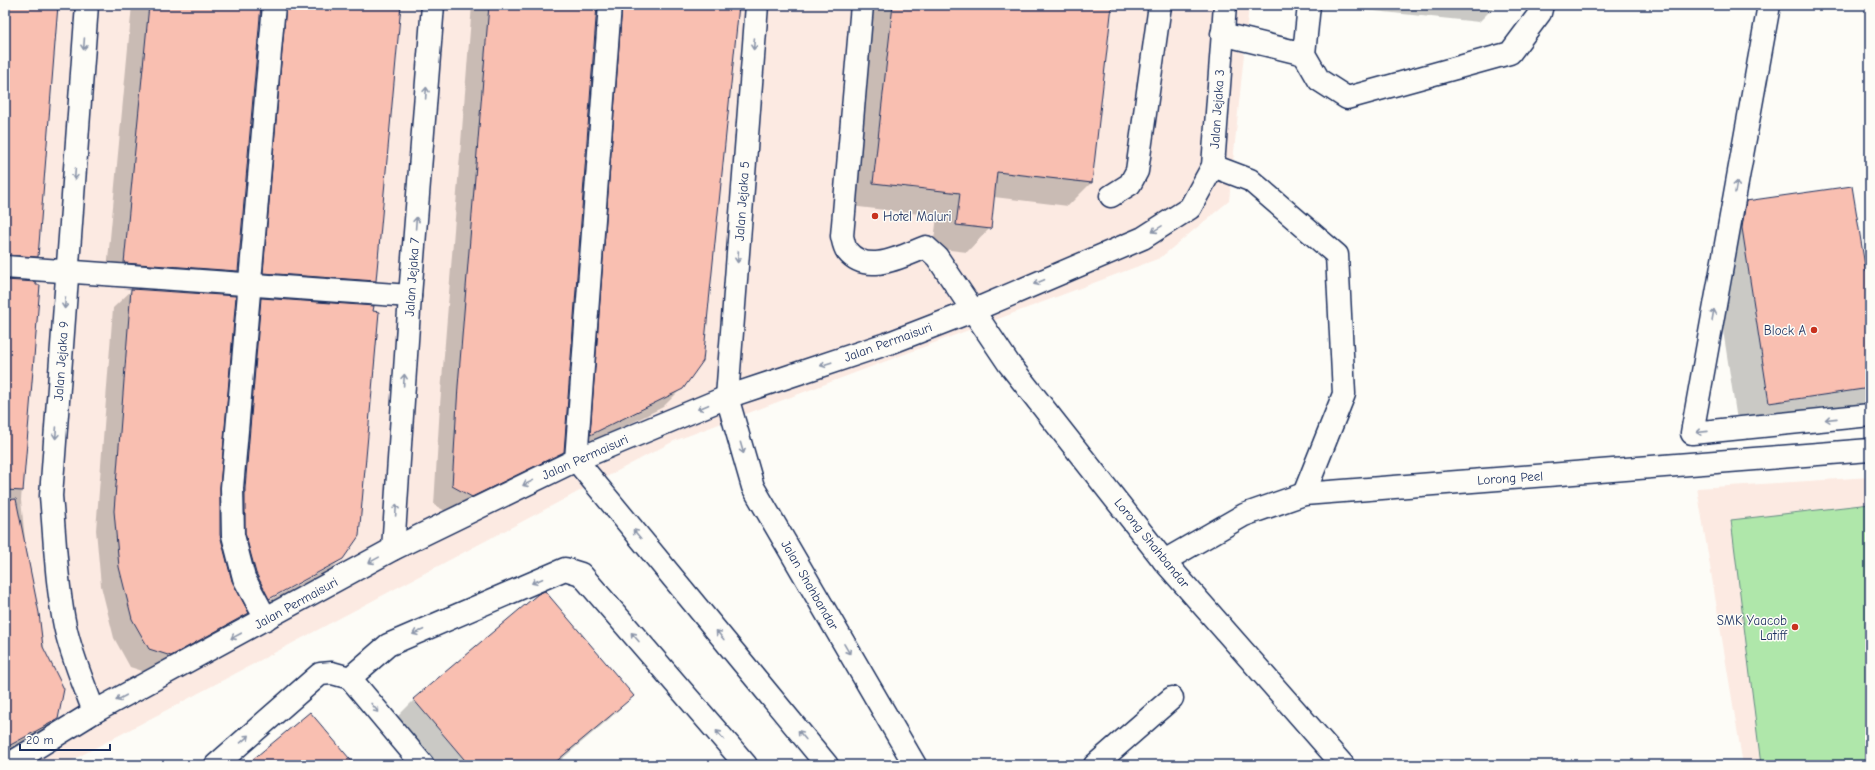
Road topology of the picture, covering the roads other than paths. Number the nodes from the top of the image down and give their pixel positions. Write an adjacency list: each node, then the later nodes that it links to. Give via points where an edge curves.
1 (87, 5): 18 (street, Jalan Jejaka 9, one-way to 18)
2 (274, 5): 19 (street)
3 (433, 5): 20 (street, Jalan Jejaka 7, one-way to 3)
4 (610, 5): 25 (street)
5 (757, 5): 22 (street, Jalan Jejaka 5, one-way to 22)
6 (862, 5): 21 (street, Lorong Shahbandar, via 842,236 847,250 862,262 880,264 926,247 937,257)
7 (1160, 5): 15 (street, via 1137,171 1130,184)
8 (1225, 5): 12 (street, Jalan Jejaka 3)
9 (1309, 5): 13 (street)
10 (1542, 5): 13 (street, via 1540,13 1510,53 1347,98 1319,80)
11 (1768, 5): 23 (street, one-way to 11, via 1692,433)
12 (1222, 34): 13 (street); 14 (street, Jalan Jejaka 3)
13 (1304, 54)
14 (1213, 166): 16 (street, Jalan Jejaka 3); 26 (street, via 1250,180 1337,255 1344,394)
15 (1111, 196)
16 (1190, 208): 21 (street, Jalan Permaisuri, one-way to 21, via 1143,238)
17 (5, 267): 18 (street)
18 (67, 272): 19 (street); 32 (street, Jalan Jejaka 9, one-way to 32, via 51,496 65,626)
19 (250, 284): 20 (street); 29 (street, via 232,488 233,535 244,578)
20 (410, 296): 27 (street, Jalan Jejaka 7, one-way to 20)
21 (972, 311): 22 (street, Jalan Permaisuri, one-way to 22, via 892,342); 28 (street, Lorong Shahbandar, via 1009,364)
22 (727, 397): 25 (street, Jalan Permaisuri, one-way to 25); 38 (street, Jalan Shahbandar, one-way to 38, via 753,487)
23 (1870, 415)
24 (1870, 450): 26 (street, Lorong Peel)
25 (576, 460): 27 (street, Jalan Permaisuri, one-way to 27); 37 (street, one-way to 25)
26 (1304, 494): 28 (street, Lorong Peel, via 1244,515)
27 (393, 549): 29 (street, Jalan Permaisuri, one-way to 29)
28 (1164, 561): 40 (street, Lorong Shahbandar)
29 (266, 619): 32 (street, Jalan Permaisuri, one-way to 32)
30 (350, 678): 34 (street, one-way to 30, via 320,674 332,673); 35 (street, one-way to 35); 36 (street, one-way to 30, via 581,574 565,569 388,645)
31 (1172, 698): 39 (street)
32 (94, 712): 33 (street, Jalan Permaisuri)
33 (8, 765)
34 (216, 765)
35 (423, 765)
36 (746, 765)
37 (827, 765)
38 (915, 765)
39 (1095, 765)
40 (1343, 765)

